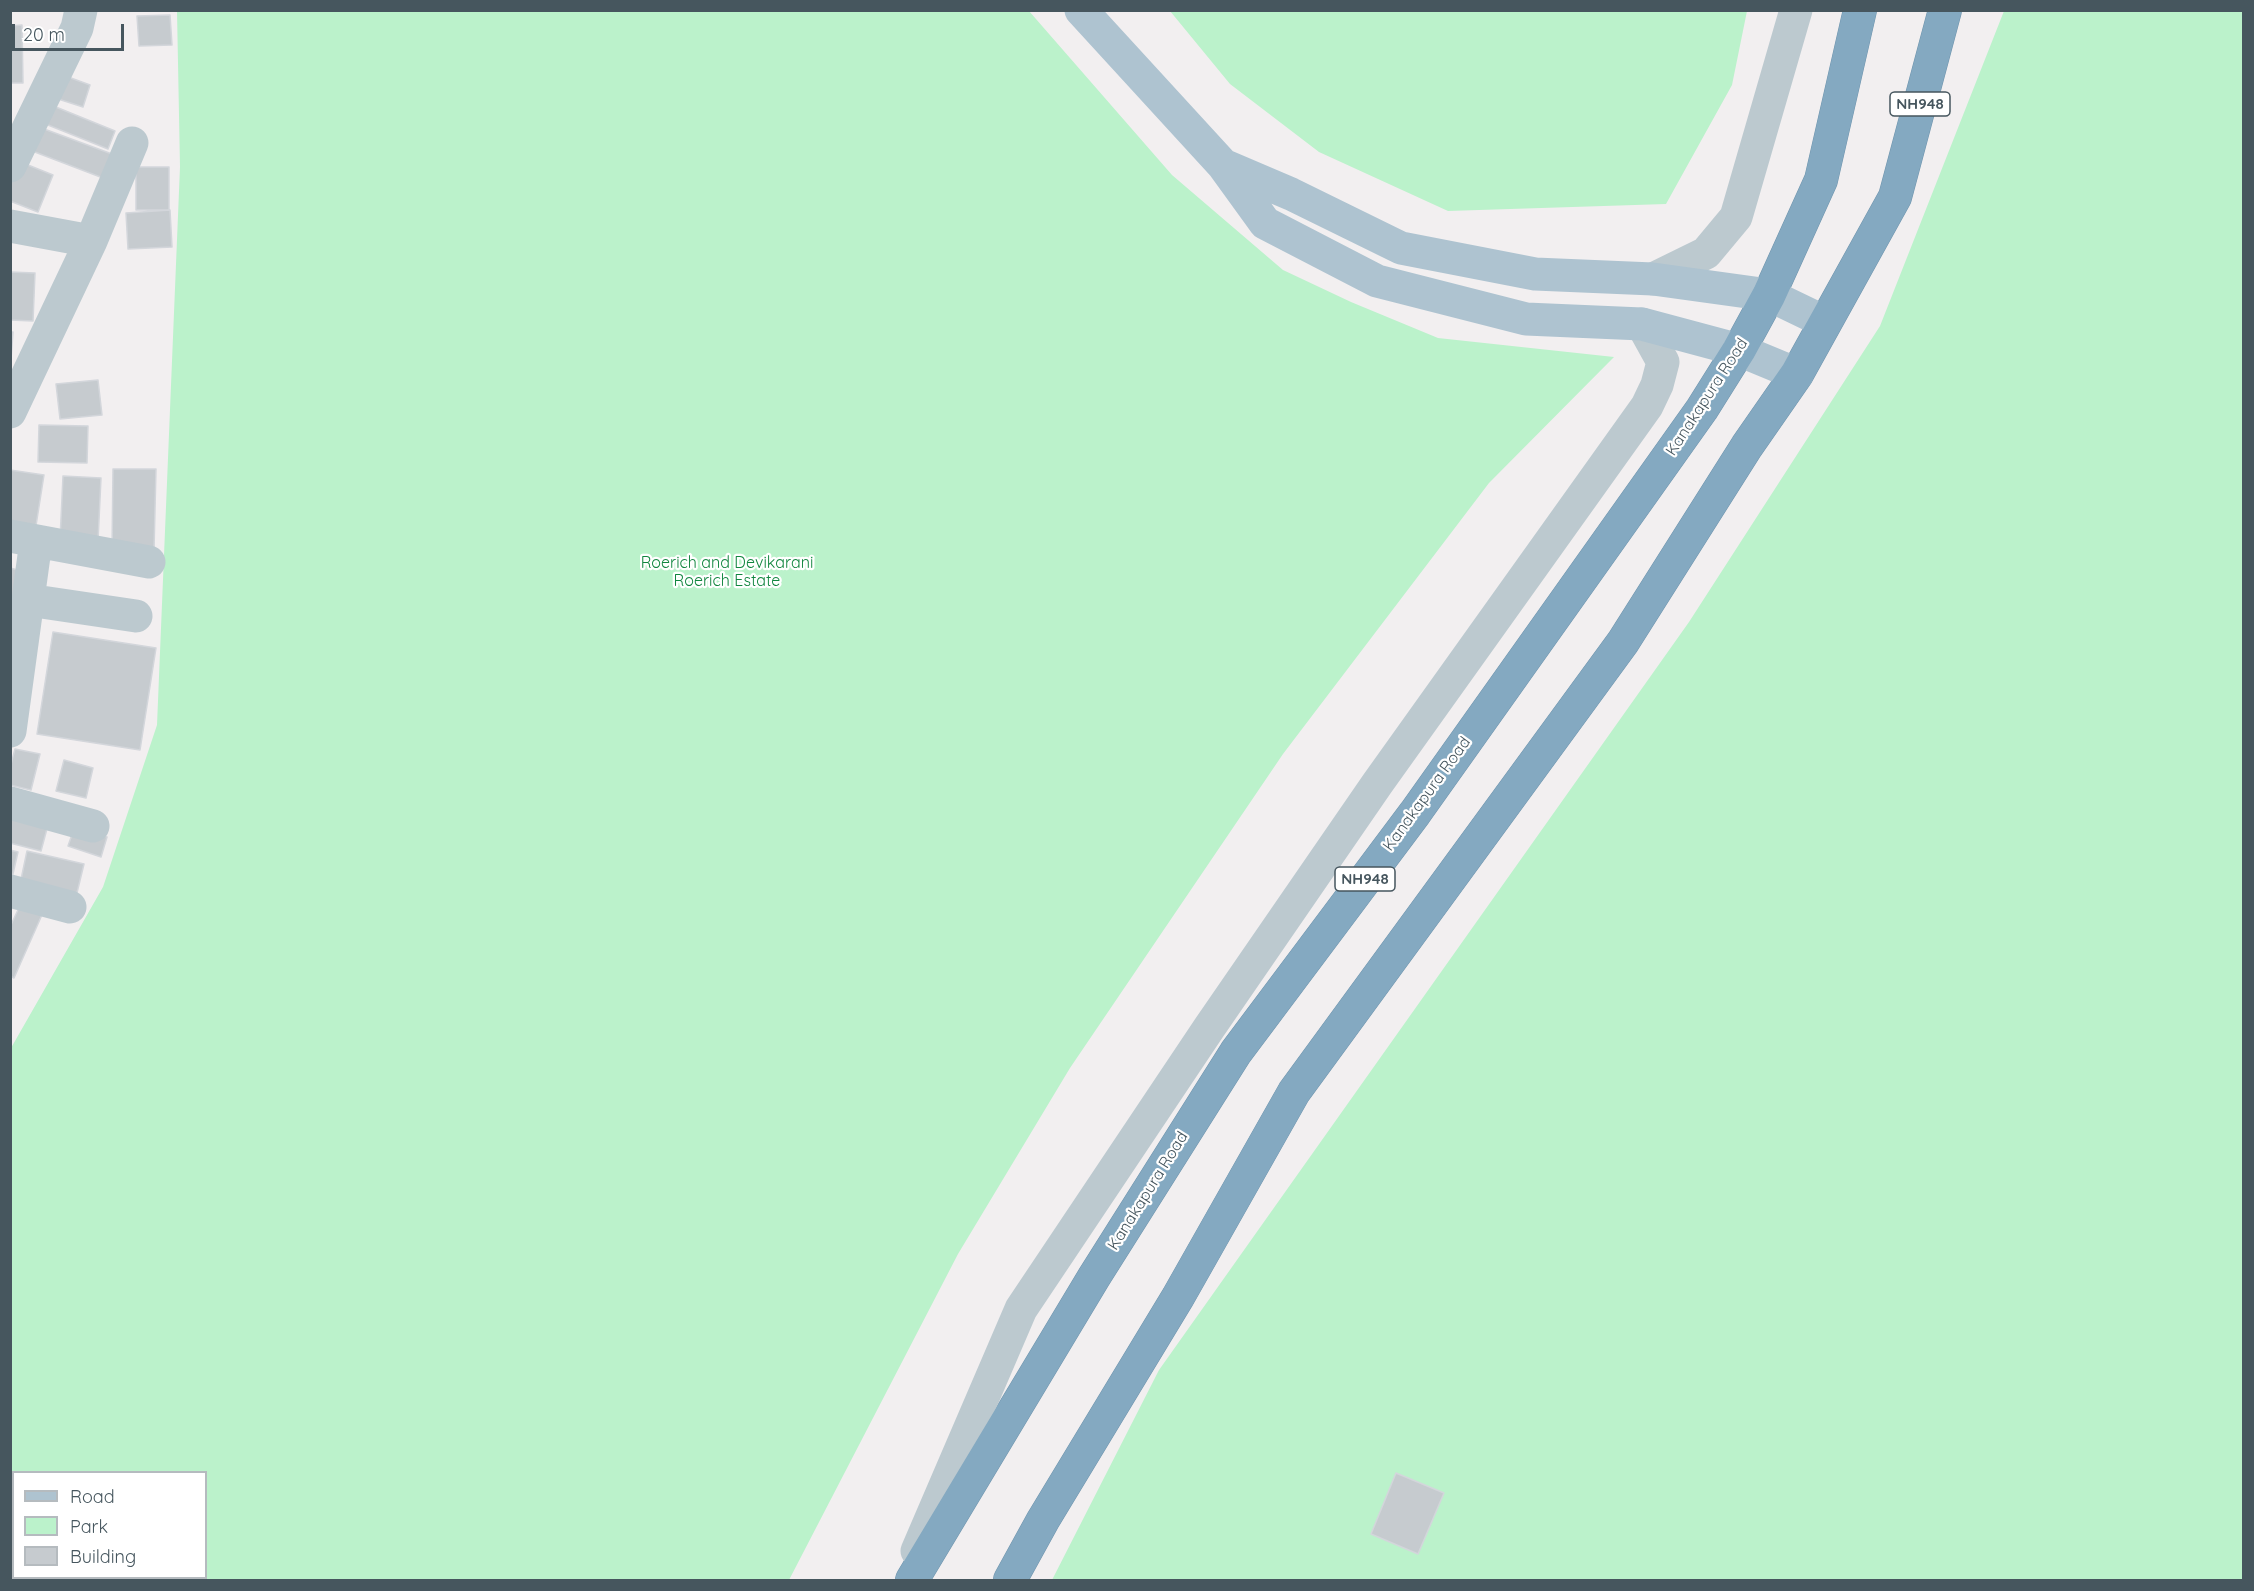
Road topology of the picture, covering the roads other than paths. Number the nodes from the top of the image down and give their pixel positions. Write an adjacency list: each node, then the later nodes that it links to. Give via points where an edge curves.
1 (81, 10): 8 (street, via 77,28)
2 (1081, 10): 7 (main road)
3 (1796, 10): 11 (street, via 1736,217 1706,253)
4 (1860, 10): 12 (highway, Kanakapura Road / NH948, via 1821,180)
5 (1945, 10): 13 (highway, NH948, via 1894,197)
6 (132, 143): 10 (street)
7 (1223, 165): 11 (main road, via 1401,248 1535,274); 14 (main road, via 1265,223 1377,281 1526,319)
8 (10, 166)
9 (10, 226): 10 (street)
10 (91, 241): 17 (street)
11 (1653, 279): 12 (main road)
12 (1769, 295): 13 (main road); 15 (highway, Kanakapura Road / NH948)
13 (1825, 322): 16 (highway, NH948)
14 (1642, 324): 15 (main road); 27 (street, via 1663,362 1647,406 1377,784 1021,1308)
15 (1739, 350): 16 (main road); 28 (highway, Kanakapura Road / NH948, via 1702,409 1415,813 1236,1052 1094,1277)
16 (1797, 374): 29 (highway, NH948, via 1623,642 1294,1092)
17 (10, 411)
18 (23, 539): 19 (street); 20 (street)
19 (149, 562)
20 (28, 600): 21 (street); 22 (street)
21 (136, 616)
22 (10, 731)
23 (10, 803): 24 (street)
24 (93, 826)
25 (10, 891): 26 (street)
26 (70, 907)
27 (905, 1581)
28 (912, 1581)
29 (1010, 1581)

